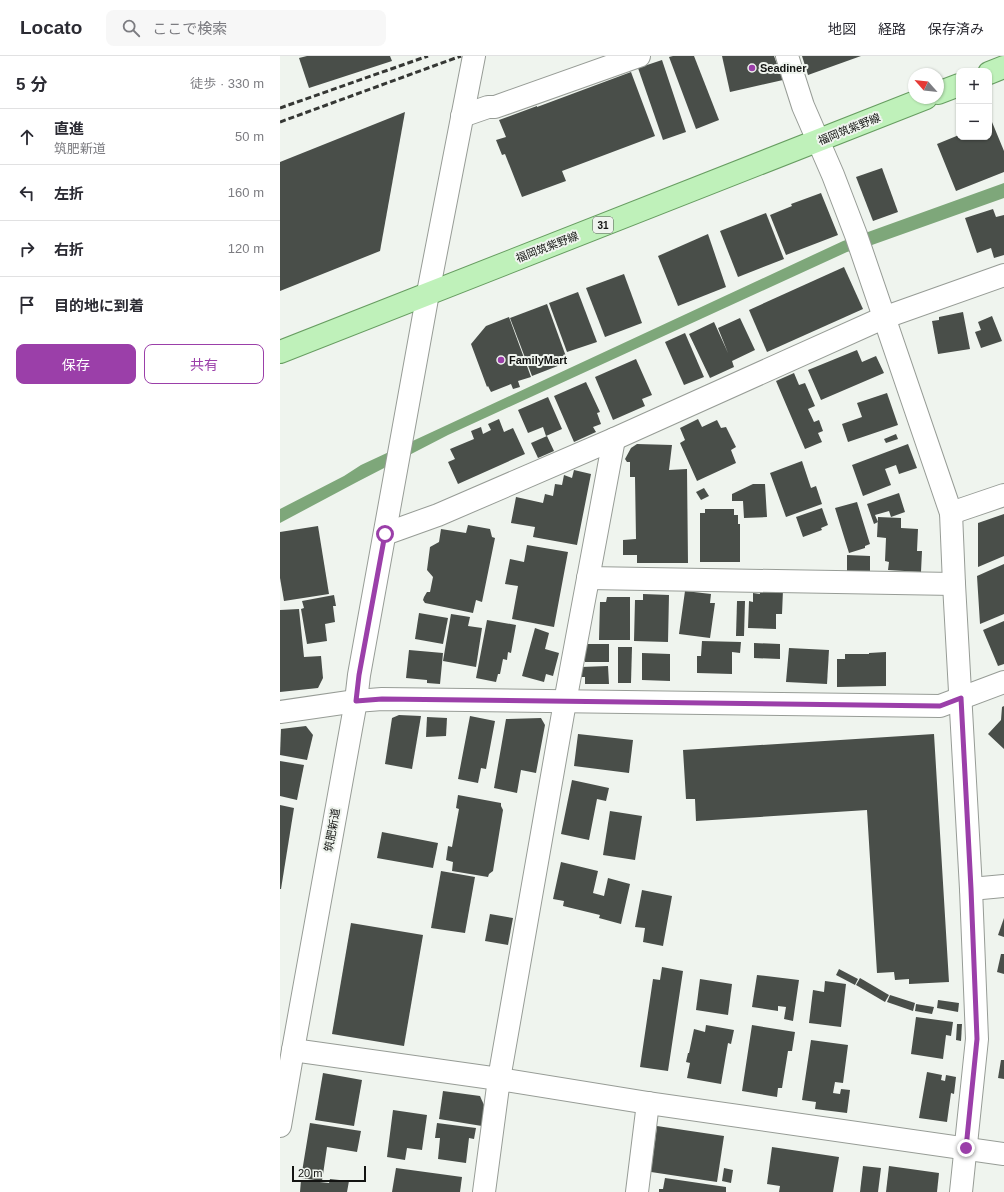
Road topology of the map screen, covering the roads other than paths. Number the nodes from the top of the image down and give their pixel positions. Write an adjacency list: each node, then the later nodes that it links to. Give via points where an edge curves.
1 (474, 56): 9 (street, 筑肥新道)
2 (639, 56): 9 (street, via 495,107)
3 (787, 56): 10 (street, via 803,106)
4 (1004, 67): 5 (main road)
5 (992, 72)
6 (956, 86): 7 (main road)
7 (944, 91)
8 (911, 104): 10 (main road, 福岡筑紫野線 / 31)
9 (462, 116): 12 (street, 筑肥新道)
10 (819, 141): 12 (main road, 福岡筑紫野線 / 31); 13 (street, via 858,242)
11 (1004, 276): 13 (street)
12 (428, 293): 14 (main road, 福岡筑紫野線 / 31); 18 (street, 筑肥新道)
13 (883, 318): 15 (street); 17 (street)
14 (280, 352)
15 (614, 439): 18 (street, via 438,515); 19 (street)
16 (1004, 495): 17 (street)
17 (951, 513): 20 (street)
18 (385, 534): 23 (street, 筑肥新道)
19 (588, 578): 20 (street); 24 (street)
20 (954, 584): 22 (street)
21 (1004, 682): 22 (street)
22 (961, 698): 24 (street, via 940,706); 27 (street)
23 (356, 701): 24 (street, via 382,699); 25 (street); 28 (street, 筑肥新道)
24 (564, 702): 29 (street)
25 (280, 712)
26 (1004, 886): 27 (street)
27 (971, 889): 32 (street, via 977,1039)
28 (286, 1050): 29 (street); 31 (street, 筑肥新道)
29 (499, 1079): 30 (street); 34 (street)
30 (648, 1103): 32 (street); 35 (street)
31 (280, 1126)
32 (966, 1148): 33 (street); 36 (street)
33 (1004, 1154)
34 (484, 1192)
35 (637, 1192)
36 (961, 1192)

